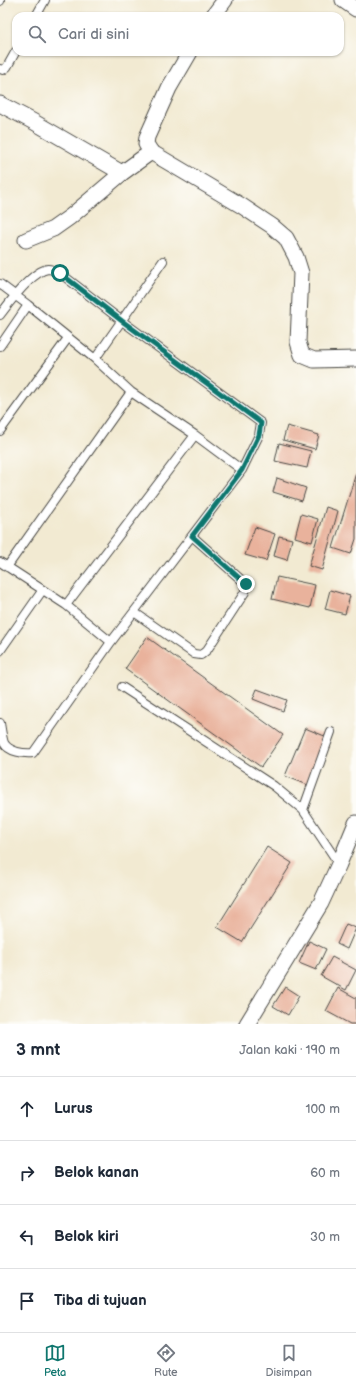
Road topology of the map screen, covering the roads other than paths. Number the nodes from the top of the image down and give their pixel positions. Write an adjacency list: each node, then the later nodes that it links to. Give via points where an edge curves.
1 (45, 0): 5 (lane)
2 (225, 0): 6 (street)
3 (343, 0): 4 (street)
4 (356, 9)
5 (38, 12)
6 (216, 12)
7 (13, 56): 9 (lane, via 7,67)
8 (188, 56): 11 (street, via 169,88 147,137 146,144)
9 (0, 69)
10 (0, 104): 12 (street)
11 (151, 152): 12 (street); 23 (street, via 242,206 286,238 301,273 298,342 302,355 314,360)
12 (122, 173): 13 (street, via 53,229)
13 (26, 240)
14 (163, 261): 19 (lane)
15 (0, 284): 16 (lane)
16 (15, 295): 17 (lane); 18 (lane); 19 (lane, via 36,274 47,269 53,270)
17 (28, 305): 20 (lane); 21 (lane)
18 (0, 315)
19 (122, 321): 22 (lane); 27 (lane, via 261,423 259,435)
20 (68, 338): 22 (lane); 25 (lane)
21 (0, 346)
22 (95, 359): 24 (lane)
23 (356, 359)
24 (131, 392): 26 (lane); 29 (lane)
25 (0, 431)
26 (195, 435): 27 (lane); 31 (lane)
27 (242, 470): 28 (lane)
28 (192, 536): 32 (lane); 32 (lane, via 246,584 245,592 207,650 201,655 194,654)
29 (3, 564): 30 (lane)
30 (42, 591): 31 (lane); 34 (lane)
31 (66, 605): 33 (lane)
32 (134, 612): 33 (lane)
33 (111, 642): 36 (lane, via 33,753 15,751 4,743)
34 (0, 651)
35 (122, 687): 38 (lane, via 274,786)
36 (0, 723)
37 (331, 732): 38 (lane)
38 (303, 810): 40 (lane)
39 (356, 824): 40 (street)
40 (339, 864): 41 (street, via 321,903)
41 (247, 1024)

